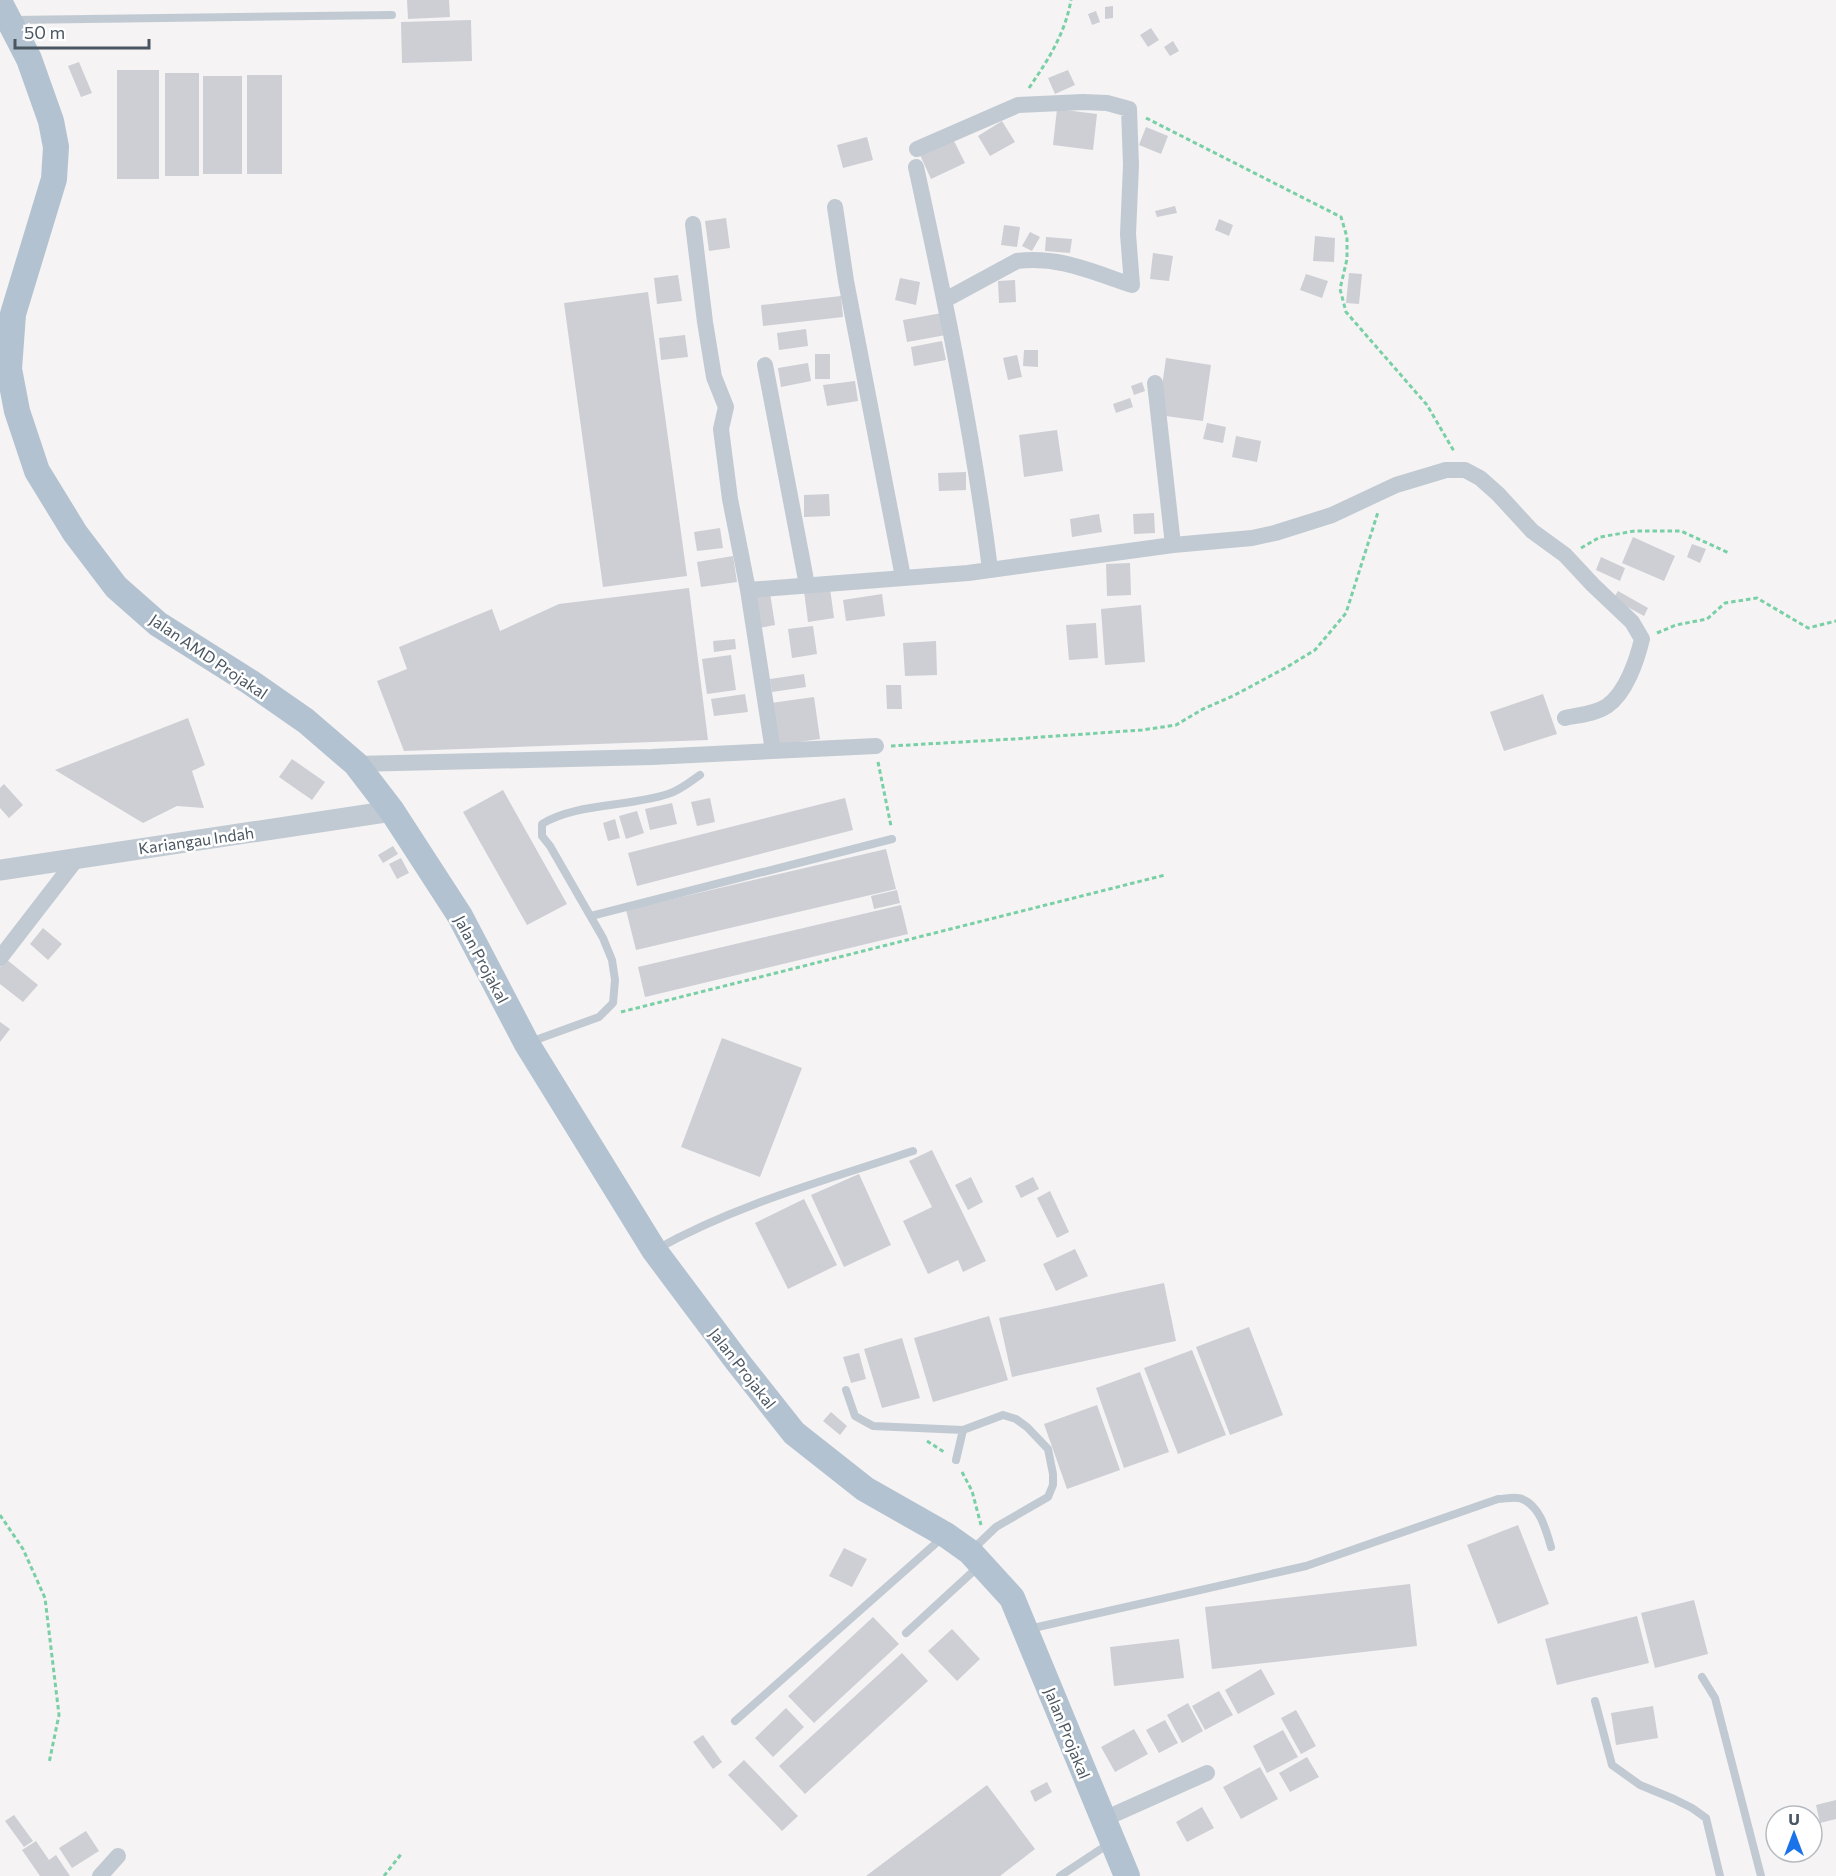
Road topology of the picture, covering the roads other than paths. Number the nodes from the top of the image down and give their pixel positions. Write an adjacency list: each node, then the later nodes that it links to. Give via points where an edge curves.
1 (5, 12): 2 (lane); 18 (main road, Jalan AMD Projakal, via 29,59 56,147 54,179 13,314 9,369 17,411 37,471 75,533 116,587 158,624 306,721)
2 (392, 15)
3 (917, 149): 7 (street, via 1018,105 1083,102 1129,109 1128,234 1132,285 1060,261 1027,260 1017,261)
4 (916, 167): 7 (street)
5 (835, 207): 12 (street)
6 (693, 224): 14 (street, via 714,377 726,407 721,429)
7 (945, 300): 11 (street, via 981,492)
8 (765, 365): 13 (street)
9 (1155, 383): 10 (street)
10 (1173, 545): 11 (street); 15 (street, via 1275,533 1332,515 1385,490 1446,470 1465,470 1480,478 1532,531 1565,555 1632,622 1642,639 1637,660 1607,706)
11 (990, 569): 12 (street)
12 (903, 577): 13 (street)
13 (807, 585): 14 (street)
14 (747, 590): 17 (street)
15 (1565, 718)
16 (876, 746): 17 (street)
17 (773, 751): 18 (street)
18 (356, 764): 20 (main road, Jalan AMD Projakal)
19 (699, 775): 24 (lane, via 670,794 556,815 542,824 542,836)
20 (392, 811): 22 (street, Kariangau Indah); 26 (main road, Jalan Projakal, via 460,916)
21 (892, 839): 24 (lane)
22 (78, 857): 23 (street, Kariangau Indah); 25 (street)
23 (0, 870)
24 (591, 916): 26 (lane, via 612,960 613,1003 599,1017)
25 (0, 958)
26 (527, 1044): 28 (main road, Jalan Projakal)
27 (913, 1151): 28 (lane, via 743,1209)
28 (654, 1250): 32 (main road, Jalan Projakal, via 794,1433 865,1489)
29 (846, 1390): 30 (lane, via 855,1416 873,1426)
30 (963, 1430): 31 (lane); 34 (lane, via 1003,1415 1016,1419 1039,1438 1052,1462 1053,1485 1048,1497 1010,1517)
31 (956, 1460)
32 (946, 1535): 34 (main road, Jalan Projakal); 39 (lane)
33 (1551, 1547): 35 (lane, via 1534,1507 1521,1498 1498,1499 1306,1566)
34 (979, 1551): 35 (main road, Jalan Projakal, via 1012,1598); 36 (lane)
35 (1026, 1630): 41 (main road, Jalan Projakal)
36 (906, 1633)
37 (1702, 1677): 47 (lane, via 1715,1698)
38 (1595, 1701): 46 (lane, via 1612,1765 1640,1785 1683,1803 1706,1818)
39 (735, 1721)
40 (1208, 1773): 41 (street)
41 (1108, 1830): 44 (lane); 45 (main road, Jalan Projakal)
42 (118, 1856): 43 (street)
43 (100, 1876)
44 (1060, 1876)
45 (1127, 1876)
46 (1720, 1876)
47 (1761, 1876)

